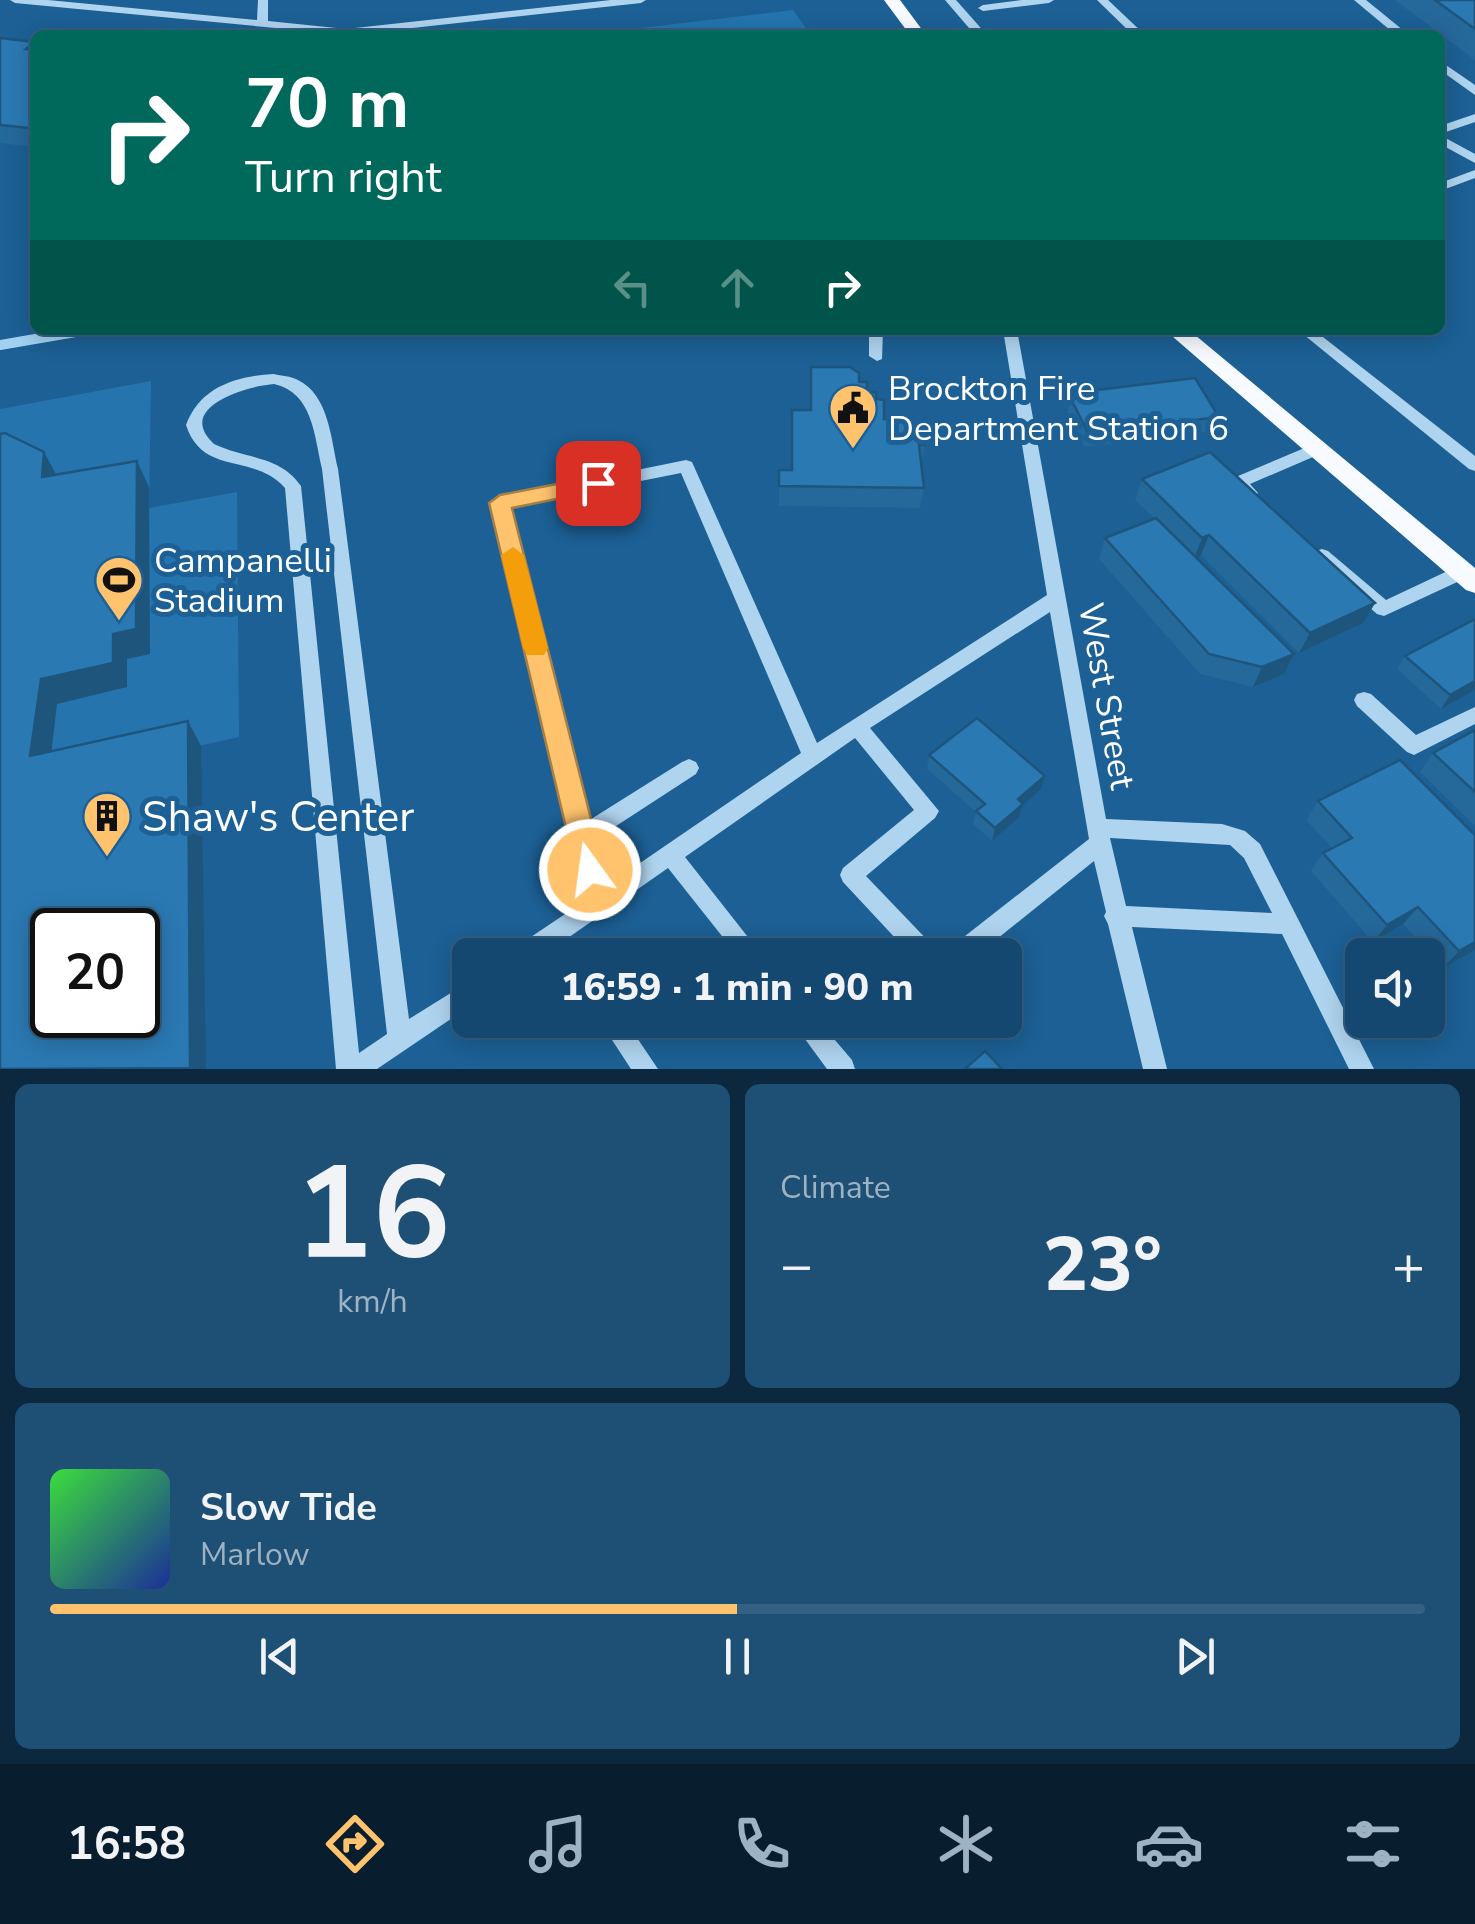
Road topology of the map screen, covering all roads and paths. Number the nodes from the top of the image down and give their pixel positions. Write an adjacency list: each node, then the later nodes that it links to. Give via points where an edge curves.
1 (15, 0): 10 (street)
2 (263, 0): 10 (street)
3 (641, 0): 12 (street)
4 (892, 0): 13 (main road)
5 (950, 0): 14 (street)
6 (1049, 0): 9 (street)
7 (1102, 0): 15 (street)
8 (1359, 0): 16 (street)
9 (983, 8)
10 (262, 25): 11 (street)
11 (322, 30)
12 (364, 30)
13 (914, 30)
14 (977, 30)
15 (1128, 30)
16 (1396, 30)
17 (1445, 68): 18 (street)
18 (1475, 90)
19 (1475, 118): 20 (street)
20 (1445, 128)
21 (1445, 142): 22 (street)
22 (1475, 160)
23 (1475, 174): 24 (street)
24 (1445, 184)
25 (876, 335): 29 (street)
26 (1011, 335): 35 (street, West Street)
27 (1182, 335): 30 (main road)
28 (1311, 335): 31 (street)
29 (877, 356)
30 (1314, 450): 32 (street, via 1237,483); 34 (main road)
31 (1475, 465)
32 (1266, 508)
33 (1310, 546): 34 (street, via 1384,609)
34 (1468, 578)
35 (1056, 598): 38 (street); 41 (street, West Street)
36 (1364, 700): 37 (street, via 1414,746)
37 (1475, 715)
38 (857, 726): 39 (street); 49 (street, via 928,811 851,875)
39 (814, 757): 42 (street, via 686,466 500,503); 43 (street)
40 (689, 768): 42 (street)
41 (1098, 835): 45 (street, West Street); 46 (street, via 1222,832 1237,838 1252,851); 50 (street)
42 (582, 837): 44 (street)
43 (670, 854): 44 (street); 48 (street)
44 (598, 904): 47 (street)
45 (1115, 916): 46 (street); 59 (street, West Street)
46 (1288, 924): 60 (street)
47 (565, 938)
48 (737, 938)
49 (910, 938)
50 (979, 938)
51 (452, 1004): 54 (street)
52 (623, 1038): 57 (street)
53 (817, 1038): 58 (street)
54 (400, 1040): 55 (street, via 330,469 308,396 287,382 254,380 217,393 195,417 194,430 212,450 268,466 293,486); 56 (street)
55 (348, 1069)
56 (356, 1069)
57 (646, 1069)
58 (842, 1069)
59 (1155, 1069)
60 (1362, 1069)

